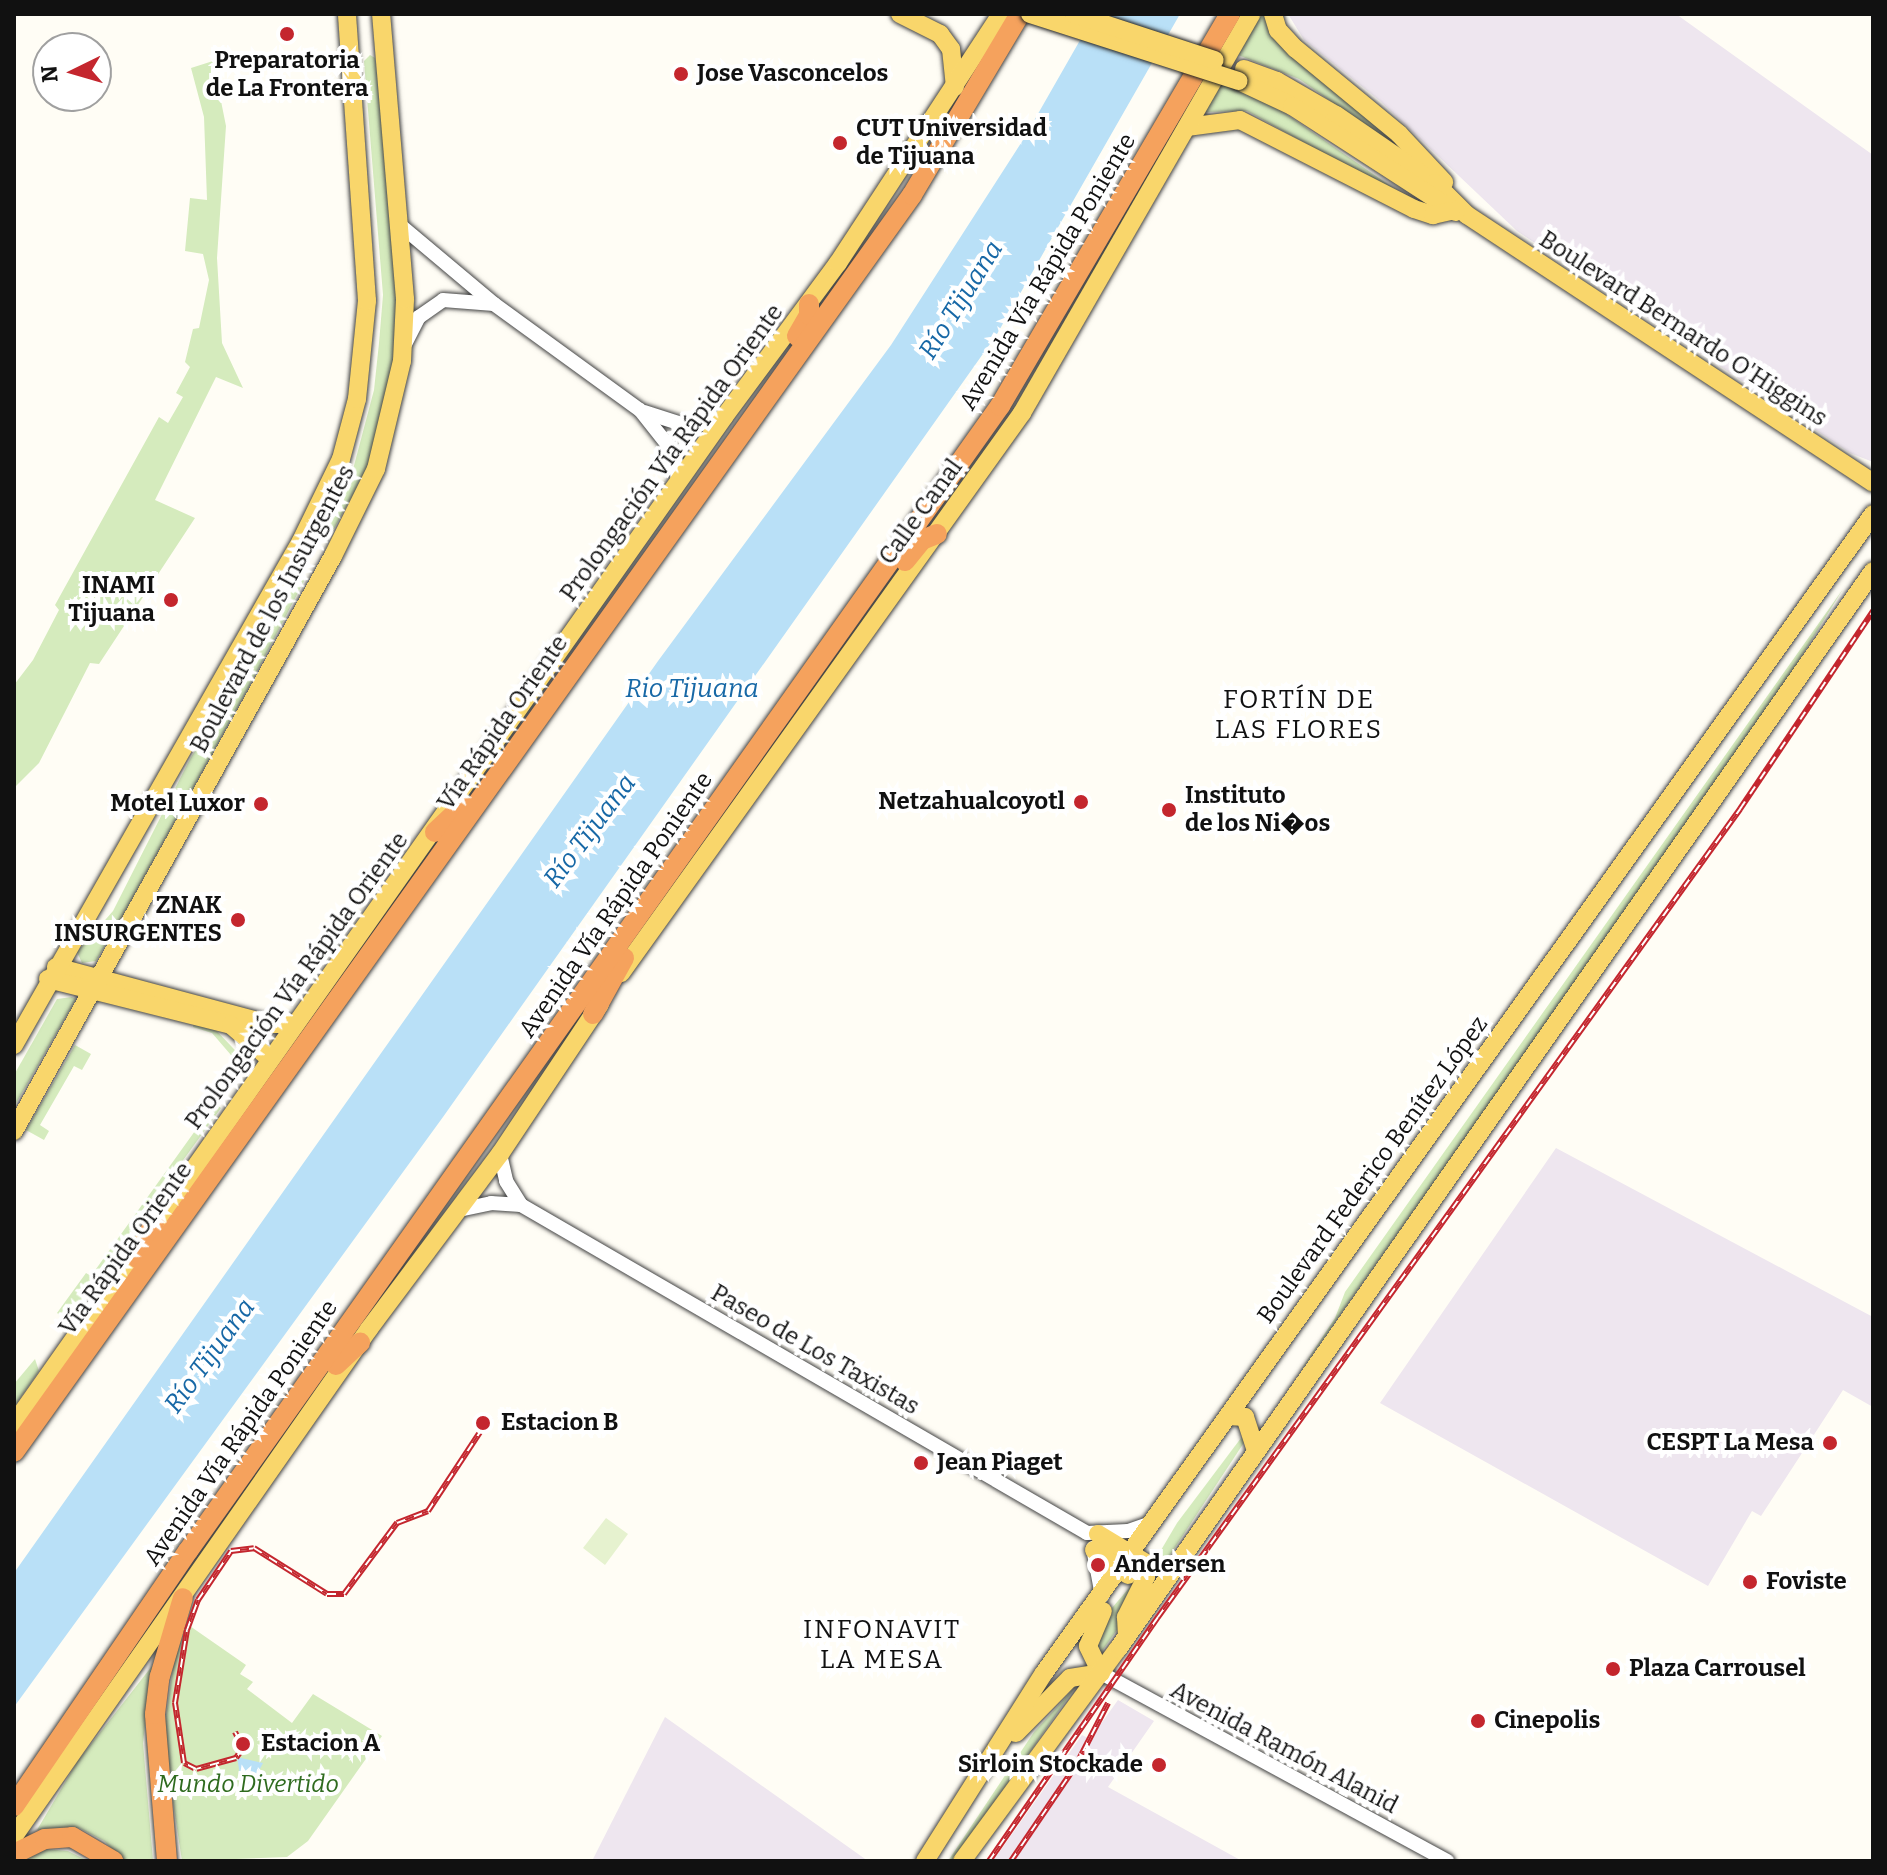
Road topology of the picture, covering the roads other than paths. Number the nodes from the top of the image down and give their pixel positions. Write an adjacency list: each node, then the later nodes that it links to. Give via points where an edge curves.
1 (347, 14): 11 (main road, Boulevard de los Insurgentes)
2 (381, 14): 14 (main road, Boulevard de los Insurgentes)
3 (900, 14): 13 (main road, via 940,34 951,49)
4 (1001, 14): 13 (main road, Prolongación Vía Rápida Oriente)
5 (1020, 14): 27 (highway, Vía Rápida Oriente, via 912,195)
6 (1030, 14): 12 (main road, Boulevard Bernardo O'Higgins, bridge)
7 (1074, 14): 12 (main road, Boulevard Bernardo O'Higgins, bridge)
8 (1230, 14): 30 (highway, Avenida Vía Rápida Poniente, via 1036,351)
9 (1251, 14): 15 (main road, Calle Canal)
10 (1273, 14): 16 (main road, via 1278,30 1296,49 1423,157)
11 (350, 40): 14 (main road, via 371,48 380,59); 33 (main road, Boulevard de los Insurgentes, via 367,301 357,399 341,459 301,541)
12 (1242, 75): 16 (main road, Boulevard Bernardo O'Higgins, via 1300,92)
13 (954, 91): 19 (main road, Prolongación Vía Rápida Oriente)
14 (390, 110): 17 (main road, Boulevard de los Insurgentes)
15 (1187, 127): 16 (main road, via 1240,120 1414,209 1433,215); 26 (main road, Calle Canal, via 1033,395)
16 (1458, 209): 23 (main road, Boulevard Bernardo O'Higgins)
17 (400, 225): 18 (street); 20 (main road, Boulevard de los Insurgentes)
18 (494, 304): 20 (street, via 443,300 419,317); 21 (street)
19 (809, 304): 22 (main road, Prolongación Vía Rápida Oriente); 27 (highway, via 804,326 672,512)
20 (403, 347): 34 (main road, Boulevard de los Insurgentes, via 369,485)
21 (640, 410): 22 (street, via 691,427); 24 (street, via 675,454)
22 (724, 417): 24 (main road, Prolongación Vía Rápida Oriente)
23 (1873, 483)
24 (678, 485): 31 (main road, Prolongación Vía Rápida Oriente)
25 (1873, 514): 46 (main road, Boulevard Federico Benítez López)
26 (937, 534): 30 (highway, via 917,545 806,692); 35 (main road, Calle Canal)
27 (666, 539): 29 (highway, Vía Rápida Oriente)
28 (1873, 571): 48 (main road)
29 (558, 689): 31 (highway, via 543,700 451,823); 45 (highway, Vía Rápida Oriente)
30 (780, 716): 32 (highway, Avenida Vía Rápida Poniente)
31 (435, 832): 36 (main road, Prolongación Vía Rápida Oriente)
32 (674, 869): 35 (highway); 50 (highway, Avenida Vía Rápida Poniente)
33 (52, 973): 34 (main road); 37 (main road, Boulevard de los Insurgentes)
34 (95, 985): 36 (main road, via 268,1024); 38 (main road, via 231,1025); 39 (main road, Boulevard de los Insurgentes)
35 (593, 1014): 40 (main road, Avenida Vía Rápida Poniente)
36 (293, 1024): 38 (main road, Prolongación Vía Rápida Oriente)
37 (14, 1045)
38 (270, 1059): 43 (main road, Prolongación Vía Rápida Oriente)
39 (14, 1131)
40 (500, 1154): 41 (street, via 506,1181); 42 (main road, Avenida Vía Rápida Poniente)
41 (521, 1205): 42 (street, via 491,1203); 53 (street, Paseo de Los Taxistas)
42 (459, 1210): 44 (main road, Avenida Vía Rápida Poniente)
43 (154, 1223): 45 (highway, via 148,1243 46,1390); 47 (main road, Prolongación Vía Rápida Oriente)
44 (360, 1343): 50 (highway, via 348,1349 264,1456); 56 (main road, Avenida Vía Rápida Poniente)
45 (38, 1416): 49 (highway, Vía Rápida Oriente)
46 (1228, 1416): 48 (main road, via 1245,1417); 51 (main road, Boulevard Federico Benítez López)
47 (14, 1424)
48 (1255, 1447): 57 (main road)
49 (14, 1452)
50 (253, 1461): 60 (highway, Avenida Vía Rápida Poniente)
51 (1188, 1476): 52 (main road, Boulevard Federico Benítez López); 54 (main road, via 1180,1503)
52 (1158, 1521): 53 (street); 54 (main road, Boulevard Federico Benítez López)
53 (1093, 1539): 54 (main road); 55 (street)
54 (1131, 1564): 55 (main road, Boulevard Federico Benítez López); 57 (main road, via 1147,1571 1126,1617); 58 (main road, via 1089,1638 1089,1654)
55 (1102, 1596): 59 (main road, Boulevard Federico Benítez López, via 1044,1673)
56 (183, 1598): 61 (main road, Avenida Vía Rápida Poniente); 64 (highway, via 160,1676 155,1714)
57 (1127, 1634): 58 (main road)
58 (1101, 1673): 59 (main road, via 1087,1671 1065,1682); 66 (main road); 67 (street, Avenida Ramón Alanid)
59 (995, 1755): 65 (main road, Boulevard Federico Benítez López)
60 (14, 1806)
61 (14, 1836)
62 (14, 1854): 63 (highway, via 45,1839 72,1837)
63 (113, 1861)
64 (167, 1861)
65 (927, 1861)
66 (962, 1861)
67 (1447, 1861)

